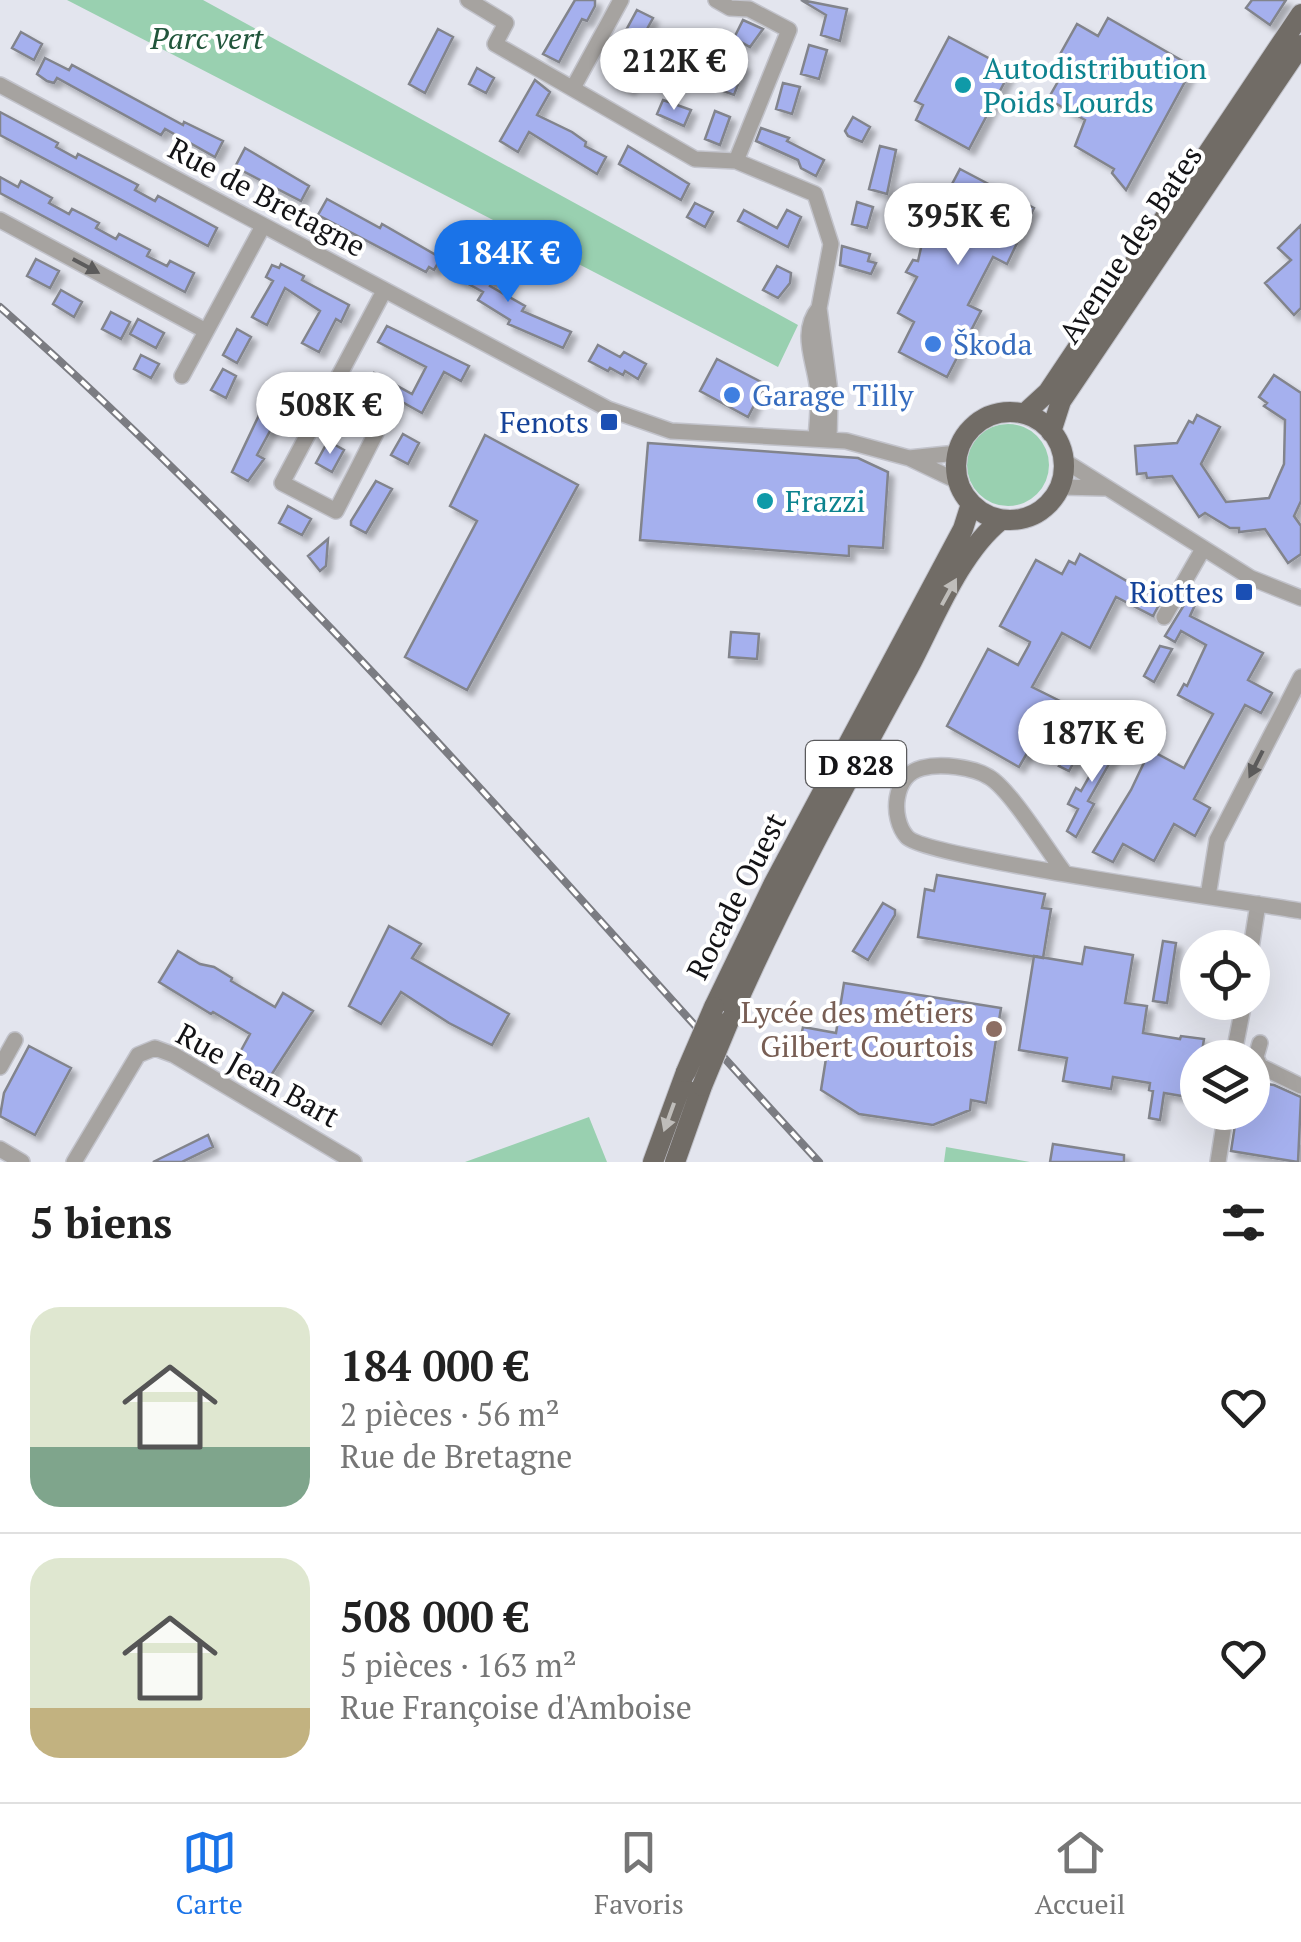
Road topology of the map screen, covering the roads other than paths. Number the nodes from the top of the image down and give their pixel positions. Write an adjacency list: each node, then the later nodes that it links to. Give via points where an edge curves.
1 (468, 0): 7 (street, via 506,24 495,44)
2 (621, 0): 7 (street)
3 (716, 0): 8 (street, via 789,30)
4 (1301, 14): 15 (main road, Avenue des Bates, via 1048,392)
5 (1301, 45): 16 (main road, Avenue des Bates, via 1061,400)
6 (0, 85): 10 (street, Rue de Bretagne)
7 (573, 88): 8 (street, via 695,159)
8 (736, 161): 17 (street, via 815,194 831,244 819,308 830,392)
9 (0, 220): 12 (street, one-way to 12)
10 (263, 226): 11 (street, Rue de Bretagne); 12 (street)
11 (384, 291): 14 (street); 17 (street, Rue de Bretagne, via 608,409 671,431)
12 (206, 330): 13 (street)
13 (182, 376)
14 (322, 405): 14 (street, via 282,482 336,511 376,433)
15 (1024, 414): 16 (main road); 18 (main road, via 975,424)
16 (1051, 432): 20 (main road)
17 (822, 440): 19 (street, Rue de Bretagne)
18 (957, 453): 19 (street, Rue de Bretagne); 21 (main road)
19 (909, 458): 21 (street, Rue de Bretagne)
20 (1063, 460): 22 (main road); 23 (street)
21 (958, 481): 24 (main road)
22 (1060, 486): 23 (street); 25 (main road, via 1042,509)
23 (1108, 488): 26 (street)
24 (971, 504): 25 (main road); 35 (main road, Rocade Ouest / D 828, via 773,885)
25 (1002, 520): 35 (main road, Rocade Ouest / D 828, one-way to 25, via 980,536)
26 (1203, 548): 27 (street); 28 (street)
27 (1301, 598)
28 (1164, 617)
29 (1301, 678): 31 (street, one-way to 31, via 1217,840)
30 (1064, 872): 30 (street, via 915,844 895,814 900,790 920,768 989,777); 31 (street)
31 (1208, 896): 32 (street)
32 (1258, 904): 33 (street); 34 (street)
33 (1301, 911)
34 (1254, 930)
35 (722, 1014): 39 (main road, Rocade Ouest / D 828, bridge)
36 (15, 1040): 37 (street)
37 (0, 1067)
38 (1270, 1071): 40 (street)
39 (694, 1079): 46 (main road, Rocade Ouest / D 828, one-way to 46); 47 (main road, Rocade Ouest / D 828)
40 (1301, 1086)
41 (1223, 1130): 48 (street)
42 (0, 1149): 43 (street)
43 (22, 1162)
44 (74, 1162): 45 (street, Rue Jean Bart, via 138,1055 155,1048)
45 (354, 1162)
46 (653, 1162)
47 (674, 1162)
48 (1218, 1162)

